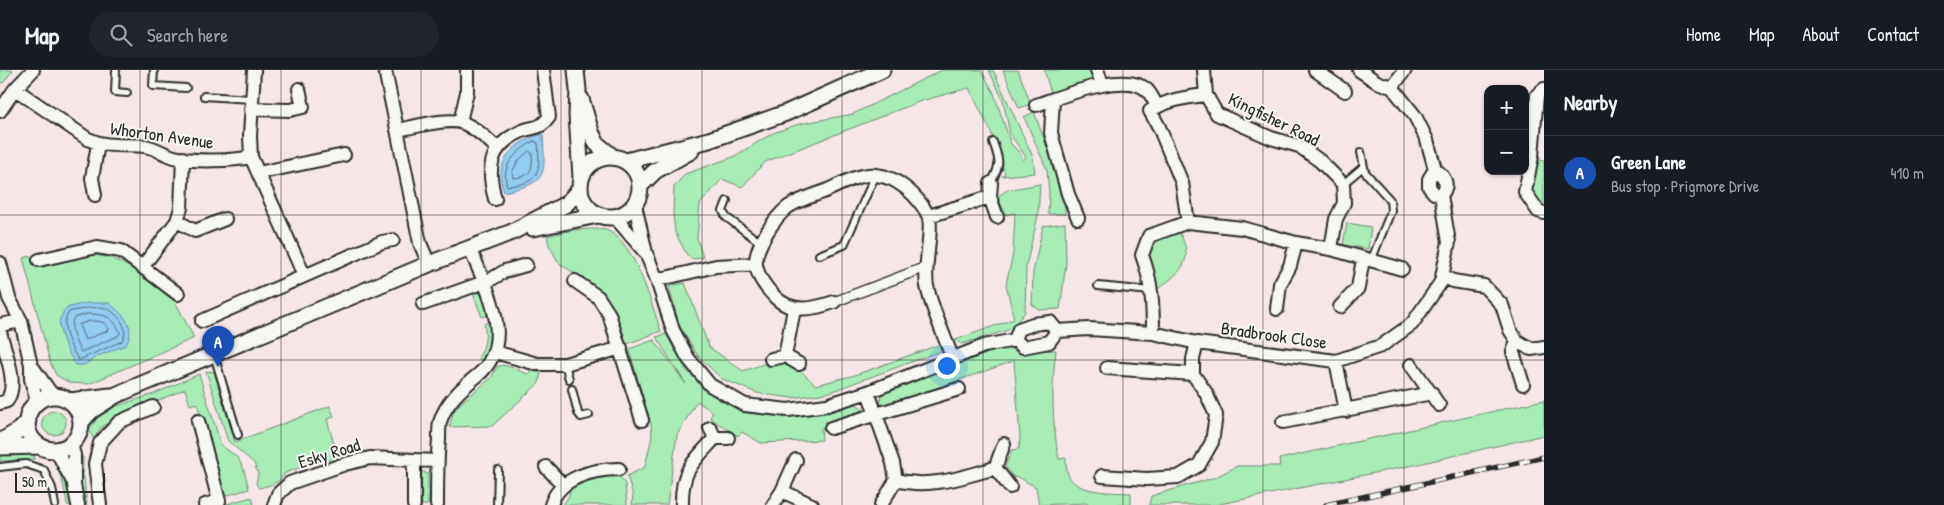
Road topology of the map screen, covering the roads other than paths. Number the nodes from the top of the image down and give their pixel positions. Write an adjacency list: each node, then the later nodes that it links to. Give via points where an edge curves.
1 (33, 70): 18 (street)
2 (116, 70): 23 (lane, via 115,92)
3 (154, 70): 17 (lane, via 153,86)
4 (254, 70): 27 (street)
5 (385, 70): 32 (street)
6 (467, 70): 31 (street, via 467,92)
7 (542, 70): 36 (street, via 549,117 542,126 525,130)
8 (576, 70): 21 (street)
9 (882, 70): 33 (street, via 786,113)
10 (1097, 70): 15 (street)
11 (1204, 70): 24 (street, Kingfisher Road)
12 (1314, 70): 22 (street)
13 (1358, 70): 16 (street)
14 (1405, 70): 16 (street)
15 (1102, 84): 26 (street); 29 (street, via 1131,83 1146,89)
16 (1392, 87): 82 (street, Bradbrook Close, via 1415,116 1427,140 1435,169 1446,182 1440,195 1449,242)
17 (186, 88)
18 (15, 89): 30 (street); 35 (street, Whorton Avenue)
19 (299, 89): 27 (street, via 302,107 290,110)
20 (1544, 89): 40 (street, via 1537,95)
21 (578, 90): 42 (street, via 597,144); 47 (street)
22 (1345, 91)
23 (127, 93)
24 (1206, 95): 29 (street, via 1181,98); 48 (street, Kingfisher Road, via 1217,114 1271,138 1299,146)
25 (204, 96): 27 (lane)
26 (1053, 100): 28 (street); 60 (street, via 1051,133)
27 (251, 104): 39 (street)
28 (1036, 106)
29 (1157, 106): 63 (street, via 1150,111 1182,183)
30 (0, 111)
31 (460, 122): 32 (street, via 446,121); 36 (street)
32 (397, 130): 74 (street, via 420,243)
33 (709, 140): 42 (street); 49 (street, via 655,171)
34 (992, 142): 46 (lane, via 999,163)
35 (98, 144): 41 (street, Whorton Avenue, via 144,146); 50 (street, Whorton Avenue, via 92,178)
36 (497, 148): 52 (street, via 490,169)
37 (1361, 152): 43 (lane)
38 (344, 155): 44 (street)
39 (251, 157): 41 (street, Whorton Avenue, via 235,160); 44 (street)
40 (1538, 157): 55 (street, via 1525,192 1538,211)
41 (183, 158): 62 (street, via 181,208)
42 (620, 159): 47 (street, via 597,160 590,164); 49 (street, via 636,171)
43 (1363, 167): 48 (lane); 73 (lane, via 1390,200 1391,211)
44 (258, 173): 81 (street)
45 (876, 174): 57 (street, via 899,182 913,194); 66 (street, via 857,178 789,206 771,223); 71 (lane, via 844,245)
46 (991, 183): 51 (street)
47 (580, 184): 56 (street, via 586,204); 64 (street, via 566,204)
48 (1343, 184): 69 (street, via 1344,203 1336,219)
49 (641, 185): 54 (street)
50 (95, 196)
51 (990, 196): 57 (street); 59 (street)
52 (494, 199)
53 (727, 201): 66 (lane, via 723,211 726,217)
54 (635, 205): 58 (street, via 630,211); 70 (street, Bradbrook Close)
55 (1544, 213)
56 (598, 215): 58 (street); 64 (street)
57 (929, 216): 78 (street)
58 (615, 217): 70 (street, Bradbrook Close)
59 (997, 217)
60 (1078, 218)
61 (224, 219): 62 (street, via 195,231)
62 (177, 220): 77 (street)
63 (1188, 222): 67 (street, via 1242,228); 87 (street, via 1149,236 1142,255)
64 (512, 232): 68 (street)
65 (393, 240): 81 (street)
66 (761, 243): 75 (street)
67 (1296, 243): 69 (street); 93 (street, via 1290,266 1280,284)
68 (470, 249): 74 (street); 85 (street)
69 (1331, 249): 73 (street)
70 (646, 252): 83 (street, Bradbrook Close)
71 (819, 254)
72 (39, 260): 77 (street, via 97,247 121,251)
73 (1367, 260): 79 (street); 91 (street, via 1358,288)
74 (428, 264): 106 (street)
75 (756, 264): 83 (street, via 716,266); 92 (street, via 763,284 778,300)
76 (526, 265): 85 (street)
77 (143, 266): 88 (street)
78 (926, 267): 89 (street); 108 (street, via 927,286)
79 (1402, 269)
80 (1, 270): 94 (street, via 9,298)
81 (304, 275): 95 (street)
82 (1442, 276): 101 (street, via 1484,286 1502,304); 110 (street, Bradbrook Close, via 1412,324 1381,346)
83 (657, 280): 121 (street, Bradbrook Close, via 673,330 688,358 710,385 745,405 788,410 827,405)
84 (574, 281): 104 (street, via 602,303)
85 (484, 282): 90 (street); 105 (street, via 497,325)
86 (1098, 286): 87 (lane)
87 (1152, 292): 99 (street)
88 (178, 294)
89 (834, 302): 92 (street, via 814,309)
90 (423, 304)
91 (1340, 306)
92 (794, 309): 107 (street)
93 (1277, 309)
94 (21, 321): 96 (street); 114 (street)
95 (202, 321)
96 (0, 326)
97 (0, 332): 127 (street, via 11,374 12,392 7,401)
98 (1057, 332): 99 (street, Bradbrook Close, via 1089,329); 100 (street, Bradbrook Close, via 1049,342 1038,345 1024,347); 100 (street, Bradbrook Close, via 1050,322 1033,324 1019,329)
99 (1153, 333): 102 (street, Bradbrook Close)
100 (1015, 340): 108 (street, Bradbrook Close, via 984,346)
101 (1517, 341): 103 (street, via 1531,350); 118 (street, via 1513,352)
102 (1197, 343): 110 (street, Bradbrook Close); 116 (street)
103 (1544, 347)
104 (621, 348): 111 (street); 133 (street)
105 (495, 352): 111 (street, via 538,364); 149 (street, via 482,371 460,389 448,405 440,422)
106 (214, 355): 123 (street); 139 (lane)
107 (785, 356): 109 (street); 112 (street)
108 (952, 358): 121 (street, Bradbrook Close)
109 (771, 359)
110 (1336, 361): 130 (street)
111 (565, 364): 117 (lane)
112 (798, 364)
113 (1411, 364): 122 (street)
114 (31, 365): 124 (street); 126 (street)
115 (1107, 368): 116 (street)
116 (1193, 374): 155 (street, via 1216,416 1212,442 1199,465 1178,477 1148,480)
117 (569, 380)
118 (1523, 384)
119 (572, 389): 132 (lane, via 578,413 581,417)
120 (959, 389): 131 (street)
121 (868, 392): 131 (street)
122 (1432, 393): 128 (street); 130 (street)
123 (116, 395): 125 (street); 136 (street)
124 (53, 396): 125 (street); 126 (street)
125 (70, 400): 136 (street, via 80,414)
126 (37, 402): 134 (street)
127 (0, 403)
128 (1438, 405)
129 (154, 407): 163 (street, via 119,422 100,443 95,464)
130 (1346, 411): 137 (street)
131 (875, 414): 138 (street); 156 (street)
132 (589, 415)
133 (642, 420)
134 (28, 421): 141 (street); 144 (street, via 31,435)
135 (198, 421): 164 (street, via 219,501)
136 (81, 422): 142 (street)
137 (1283, 422)
138 (831, 428)
139 (238, 434)
140 (718, 435): 170 (street, via 688,468 681,489)
141 (0, 442)
142 (71, 444): 146 (street); 157 (street)
143 (1004, 444): 152 (street)
144 (40, 446): 145 (street); 146 (street)
145 (0, 447)
146 (56, 450): 157 (street)
147 (414, 460): 149 (street, Esky Road); 165 (street, Esky Road, via 370,458 345,464 290,483 278,494); 166 (street)
148 (796, 460): 160 (street)
149 (437, 461): 167 (street)
150 (0, 467): 161 (lane, via 26,464 44,470)
151 (546, 467): 158 (street)
152 (995, 468): 156 (street, via 934,484 909,484); 159 (street)
153 (619, 469): 158 (street, via 602,469)
154 (498, 470): 168 (lane)
155 (1102, 476)
156 (896, 480): 173 (street)
157 (74, 485): 162 (street)
158 (563, 485): 169 (street)
159 (1010, 487)
160 (782, 491): 171 (street); 172 (street)
161 (55, 505)
162 (78, 505)
163 (100, 505)
164 (206, 505)
165 (274, 505)
166 (414, 505)
167 (437, 505)
168 (497, 505)
169 (551, 505)
170 (682, 505)
171 (773, 505)
172 (812, 505)
173 (881, 505)

